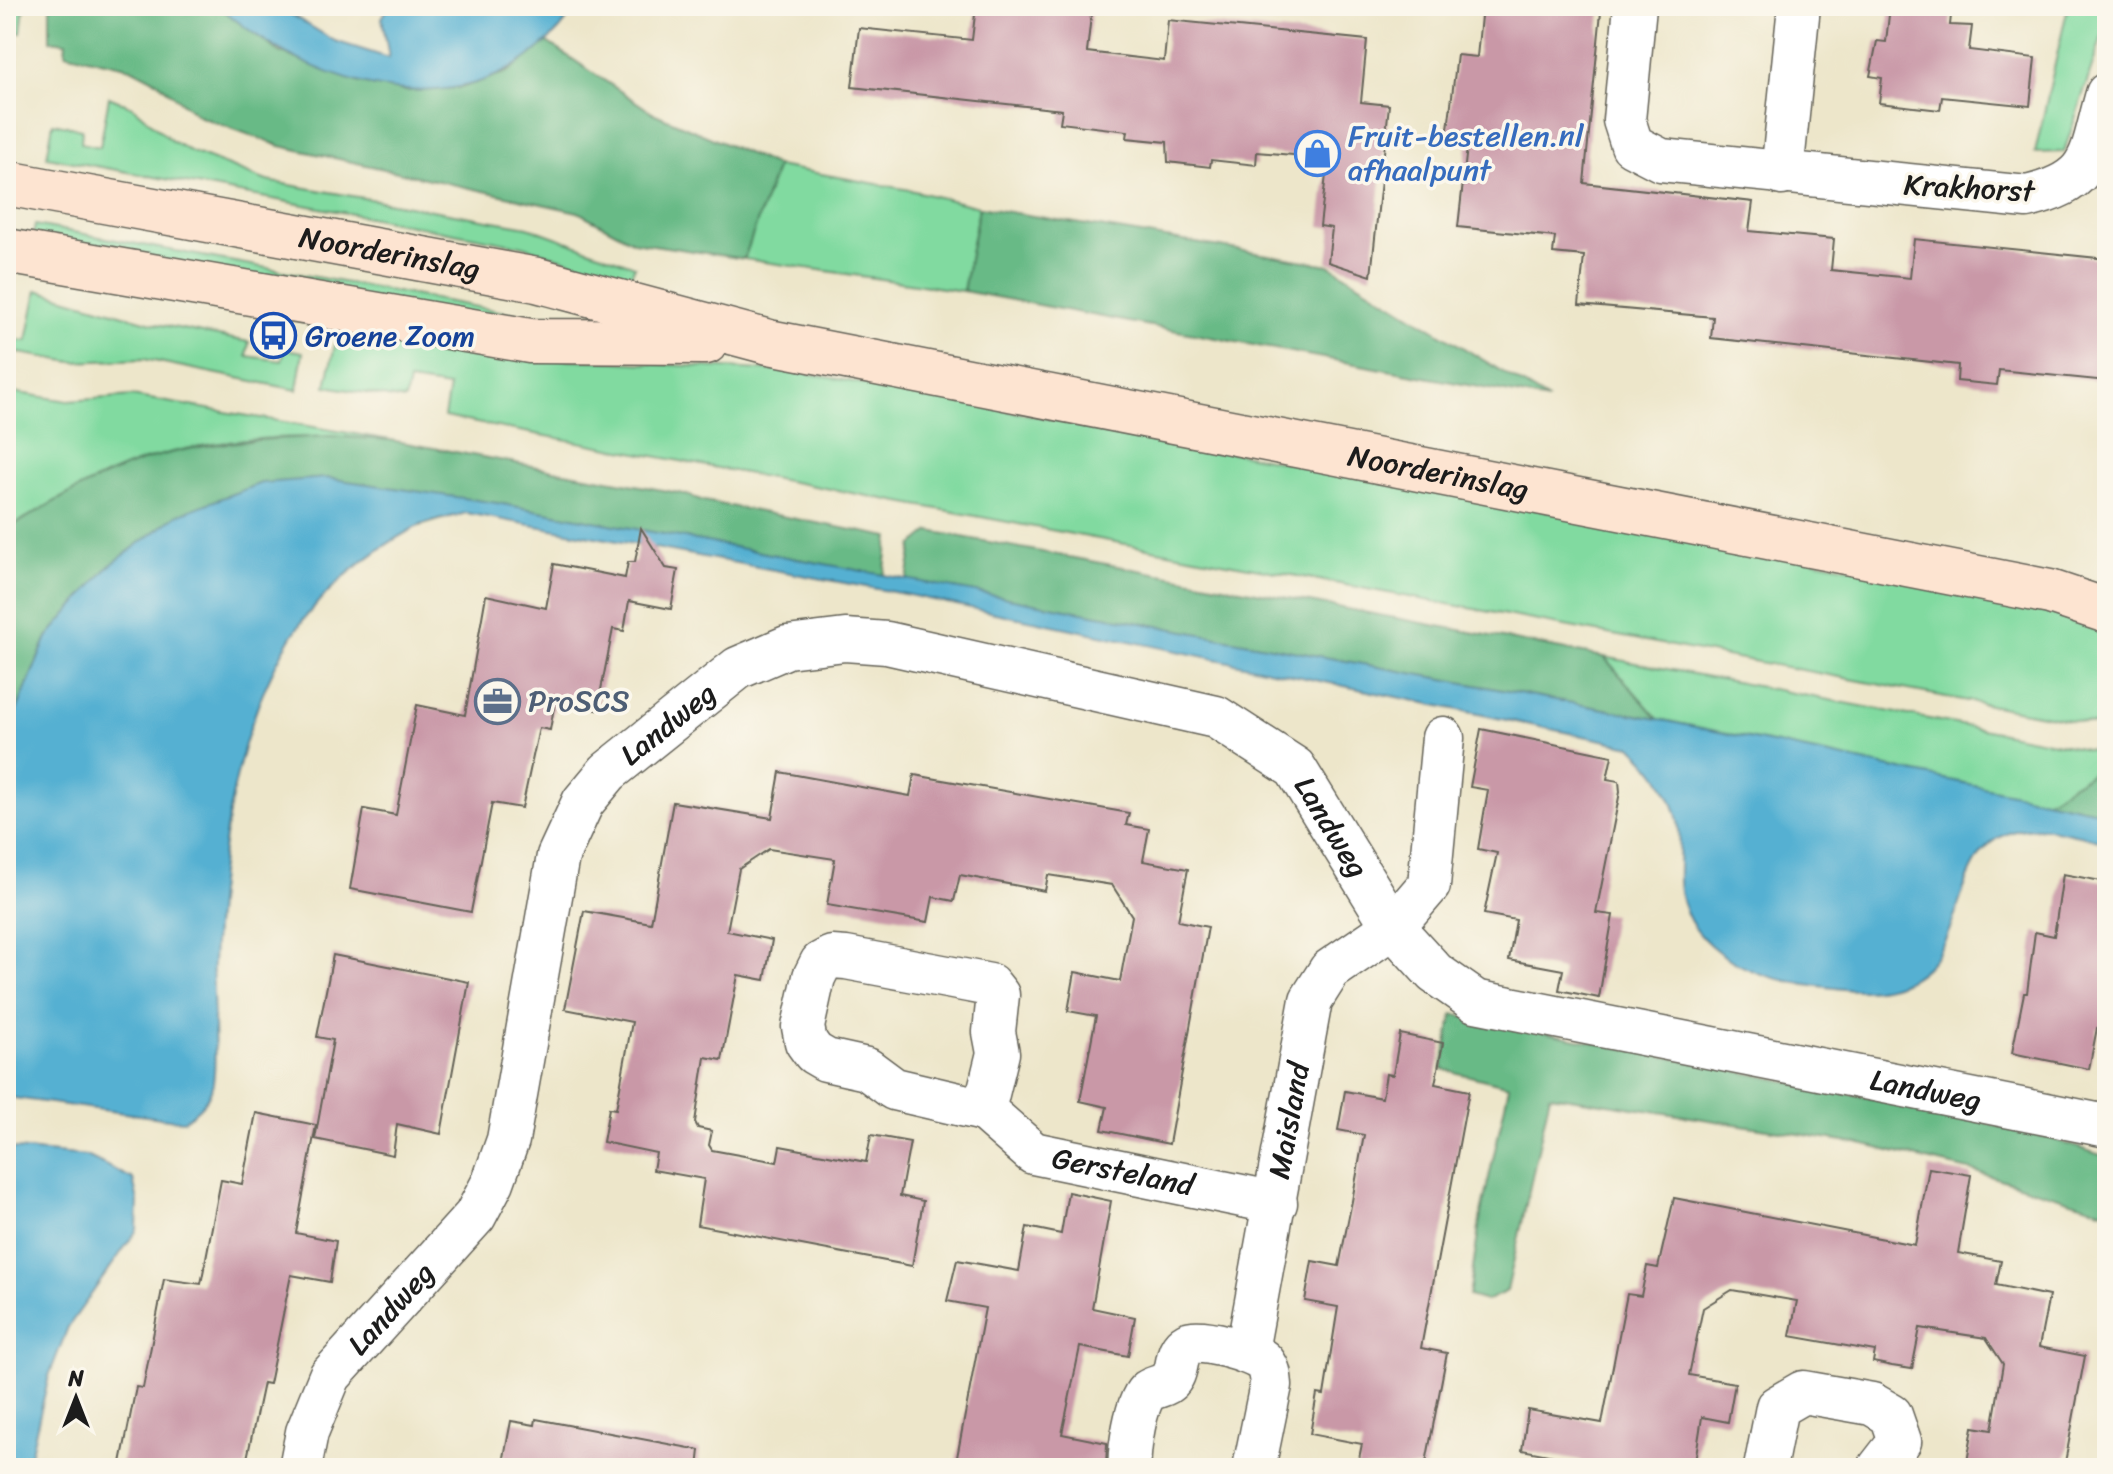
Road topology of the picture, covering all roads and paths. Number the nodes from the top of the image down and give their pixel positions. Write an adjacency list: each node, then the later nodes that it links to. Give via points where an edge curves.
1 (1635, 6): 4 (street, Krakhorst, via 1624,120 1632,145 1661,160)
2 (1799, 6): 4 (street)
3 (2106, 103): 4 (street, Krakhorst, via 2087,163 2074,181 2055,191 2027,197)
4 (1782, 174)
5 (6, 183): 7 (main road, Noorderinslag, via 537,280)
6 (6, 251): 7 (main road, Noorderinslag, via 530,341)
7 (769, 342): 8 (main road, Noorderinslag, via 2050,592)
8 (2107, 611)
9 (1443, 738): 10 (street, via 1429,885)
10 (1393, 927): 12 (street, Landweg, via 1435,973 1475,1001); 13 (street, Maisland, via 1330,970 1311,1000); 15 (street, Landweg, via 1295,768 1216,717 887,643 845,640 787,647 738,668 608,772 583,802 558,856 508,1140 493,1182 475,1216 330,1376 307,1432)
11 (984, 1110): 11 (street, Gersteland, via 894,1089 867,1069 814,1053 803,1027 821,963 846,958 990,985 998,995 998,1053); 13 (street, Gersteland, via 1033,1153)
12 (2107, 1126)
13 (1276, 1203): 14 (street, Maisland)
14 (1247, 1351): 16 (street, via 1186,1343 1167,1385 1150,1389 1141,1398); 17 (street, via 1262,1359 1271,1385)
15 (300, 1468)
16 (1130, 1468)
17 (1254, 1468)
18 (1765, 1468): 19 (street, via 1777,1407 1803,1392 1872,1404 1891,1415 1900,1441)
19 (1879, 1468)

